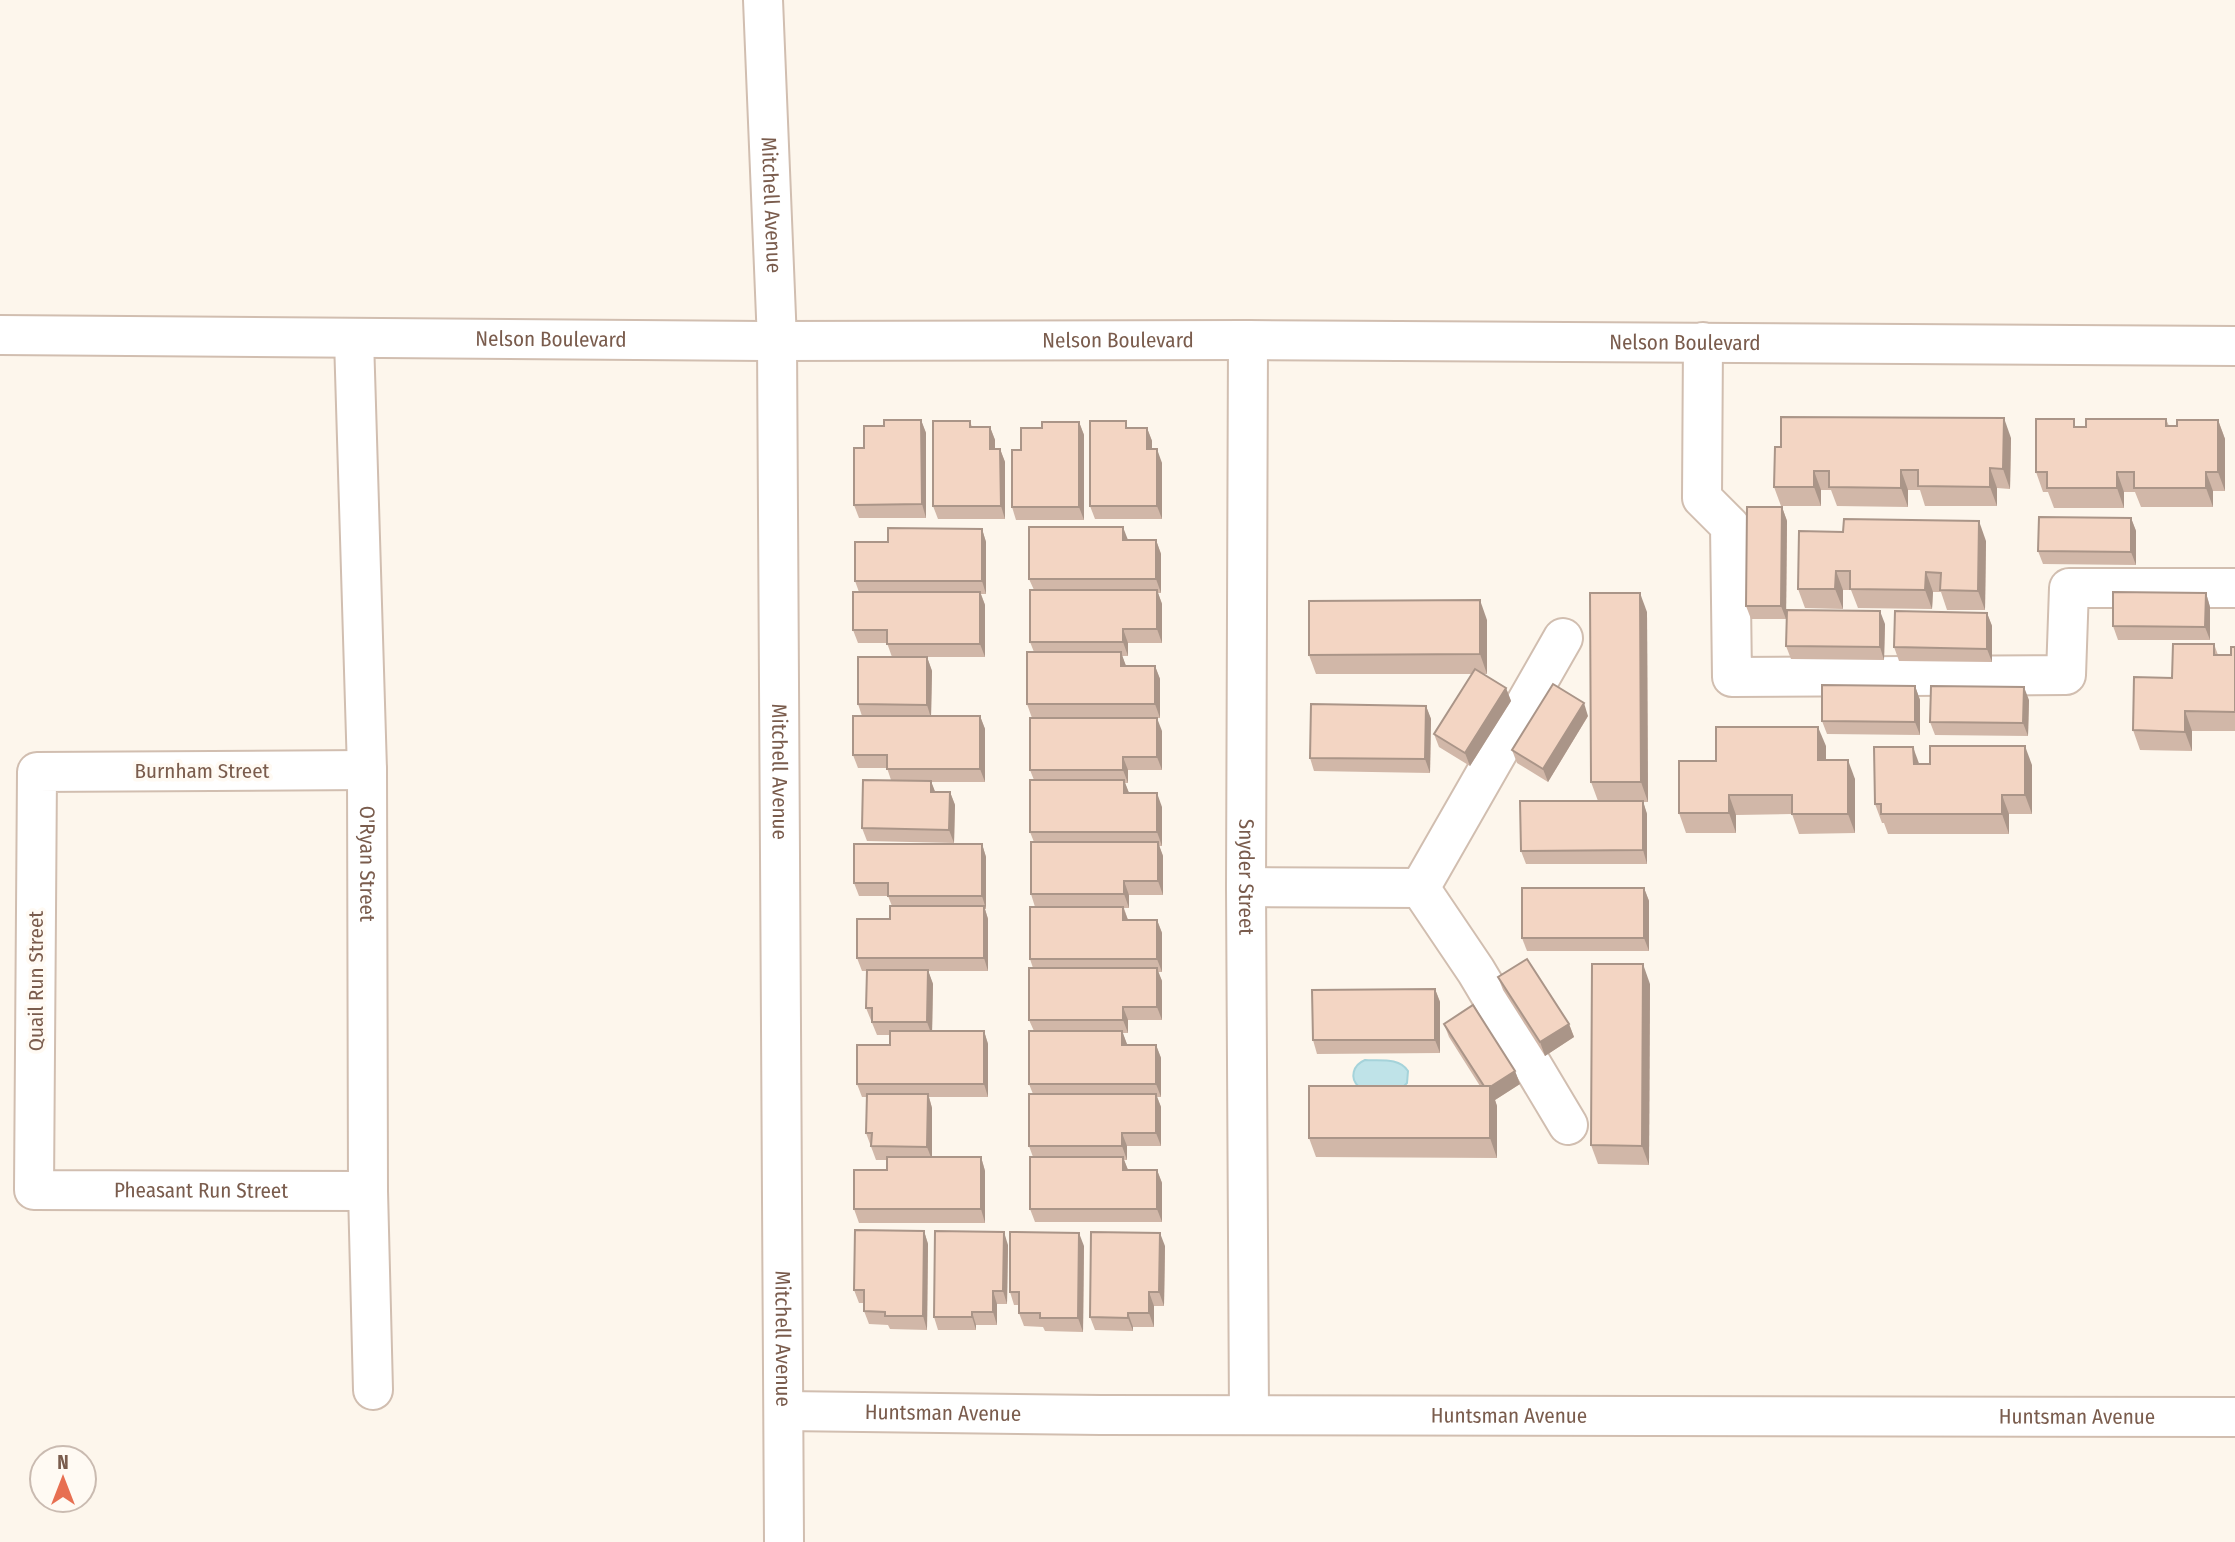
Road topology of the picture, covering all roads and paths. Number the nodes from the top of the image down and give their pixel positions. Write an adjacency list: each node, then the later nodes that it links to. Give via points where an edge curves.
1 (763, 0): 5 (street, Mitchell Avenue)
2 (0, 335): 3 (street, Nelson Boulevard)
3 (354, 339): 5 (street, Nelson Boulevard); 10 (street, O'Ryan Street)
4 (1248, 340): 5 (street, Nelson Boulevard); 6 (street, Nelson Boulevard); 12 (street, Snyder Street)
5 (777, 341): 18 (street, Mitchell Avenue)
6 (1703, 342): 7 (street, Nelson Boulevard); 8 (street, via 1702,498 1730,526 1732,677 2066,676 2069,587)
7 (2235, 346)
8 (2235, 588)
9 (1563, 638): 13 (street)
10 (367, 769): 11 (street, Burnham Street); 16 (street, O'Ryan Street)
11 (37, 772): 15 (street, Quail Run Street)
12 (1246, 887): 13 (street); 19 (street, Snyder Street)
13 (1420, 888): 14 (street)
14 (1569, 1125)
15 (34, 1190): 16 (street, Pheasant Run Street)
16 (368, 1191): 17 (street, O'Ryan Street)
17 (373, 1390)
18 (785, 1411): 19 (street, Huntsman Avenue); 21 (street, Mitchell Avenue)
19 (1250, 1414): 20 (street, Huntsman Avenue)
20 (2235, 1417)
21 (784, 1542)

